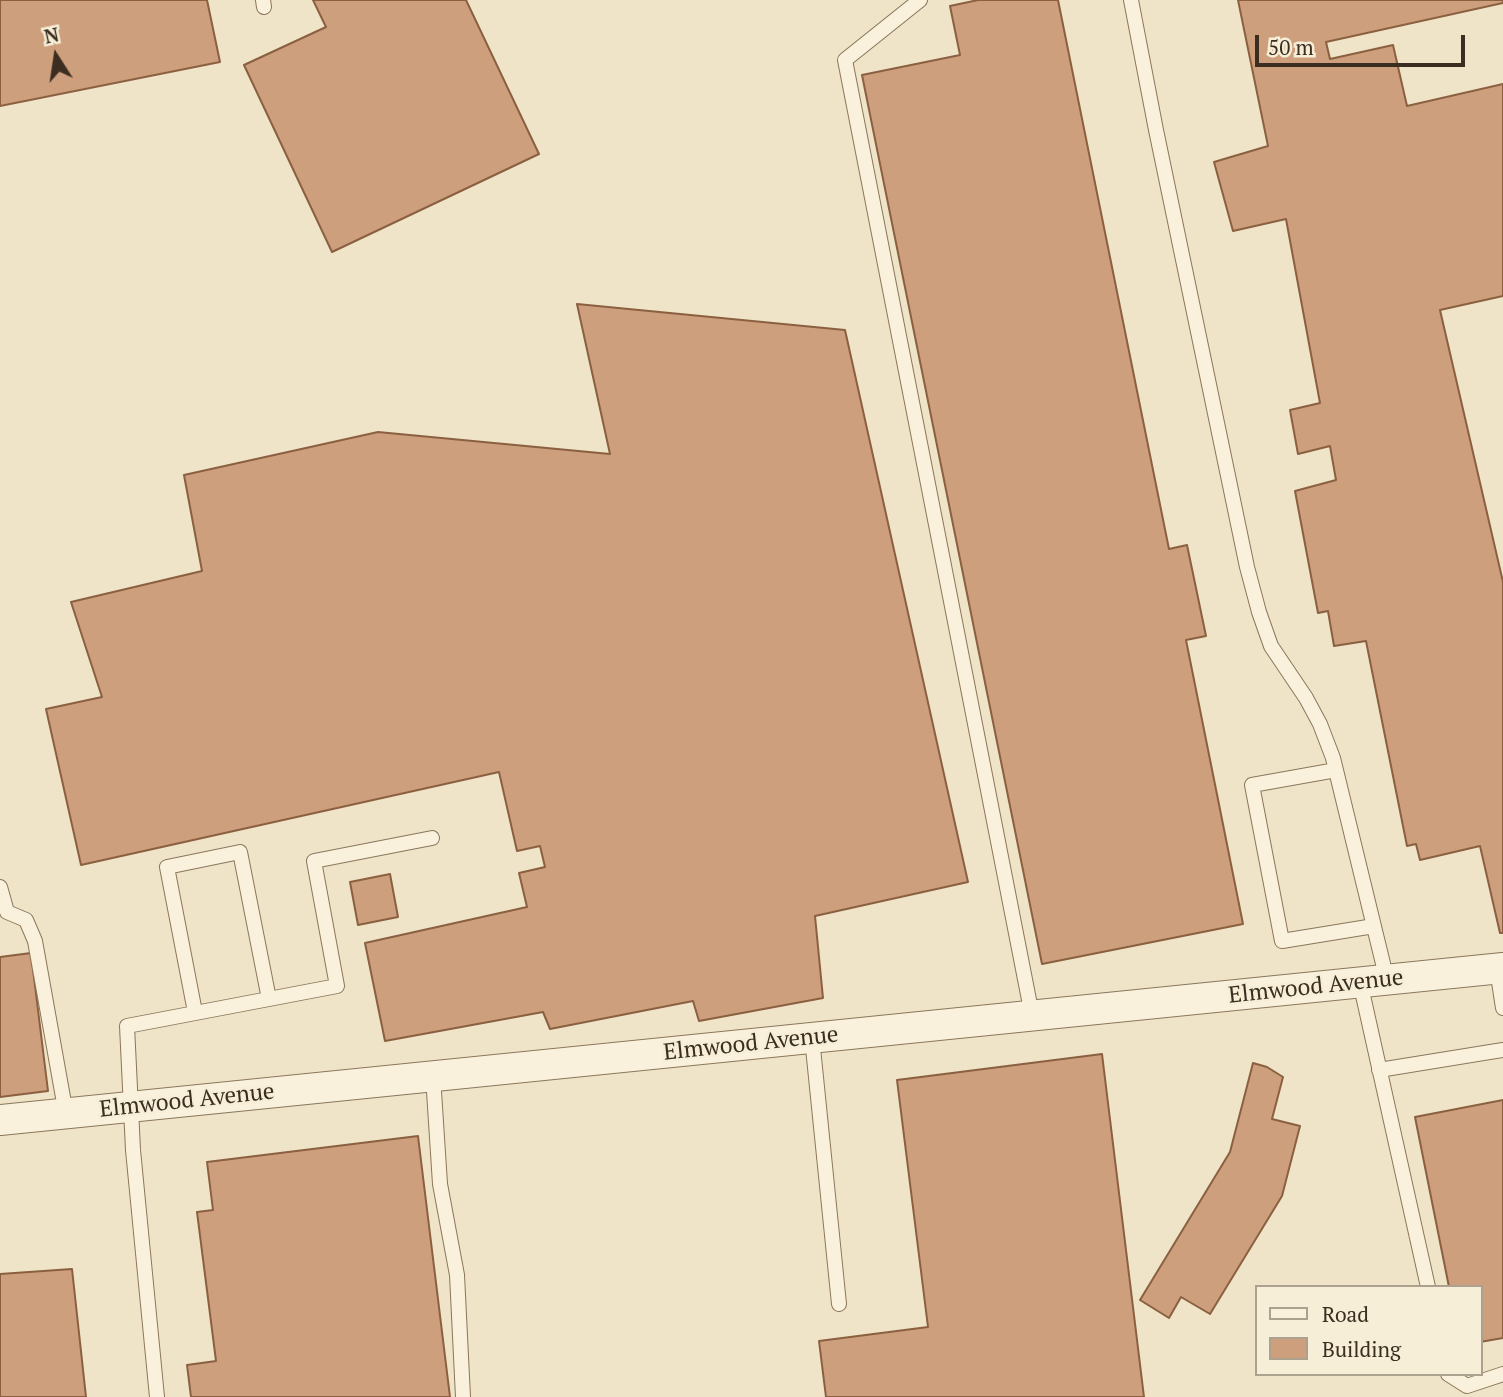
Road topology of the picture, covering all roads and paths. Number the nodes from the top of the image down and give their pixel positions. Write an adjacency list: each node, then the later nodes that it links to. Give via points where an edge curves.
1 (920, 0): 12 (lane, via 845,60)
2 (1131, 0): 3 (lane, via 1253,590 1271,646 1320,724)
3 (1336, 771): 6 (lane); 6 (lane, via 1252,785 1282,941)
4 (432, 838): 9 (lane, via 314,861 337,986)
5 (0, 887): 18 (lane, via 7,912 26,920 35,941)
6 (1374, 926): 8 (lane)
7 (1500, 969): 8 (street, Elmwood Avenue); 10 (lane)
8 (1373, 981): 12 (street, Elmwood Avenue); 15 (lane)
9 (269, 999): 11 (lane); 11 (lane, via 240,852 167,867)
10 (1503, 1009)
11 (195, 1012): 17 (lane, via 127,1026)
12 (1032, 1015): 13 (street, Elmwood Avenue)
13 (812, 1038): 16 (street, Elmwood Avenue); 21 (lane)
14 (1503, 1050): 15 (lane)
15 (1379, 1070): 20 (lane)
16 (433, 1076): 17 (street, Elmwood Avenue); 25 (lane, via 440,1184 457,1275)
17 (129, 1107): 18 (street, Elmwood Avenue); 24 (lane)
18 (66, 1114): 19 (street, Elmwood Avenue)
19 (0, 1120)
20 (1428, 1285)
21 (839, 1304)
22 (1503, 1374): 23 (lane, via 1467,1385)
23 (1451, 1376)
24 (158, 1397)
25 (463, 1397)

